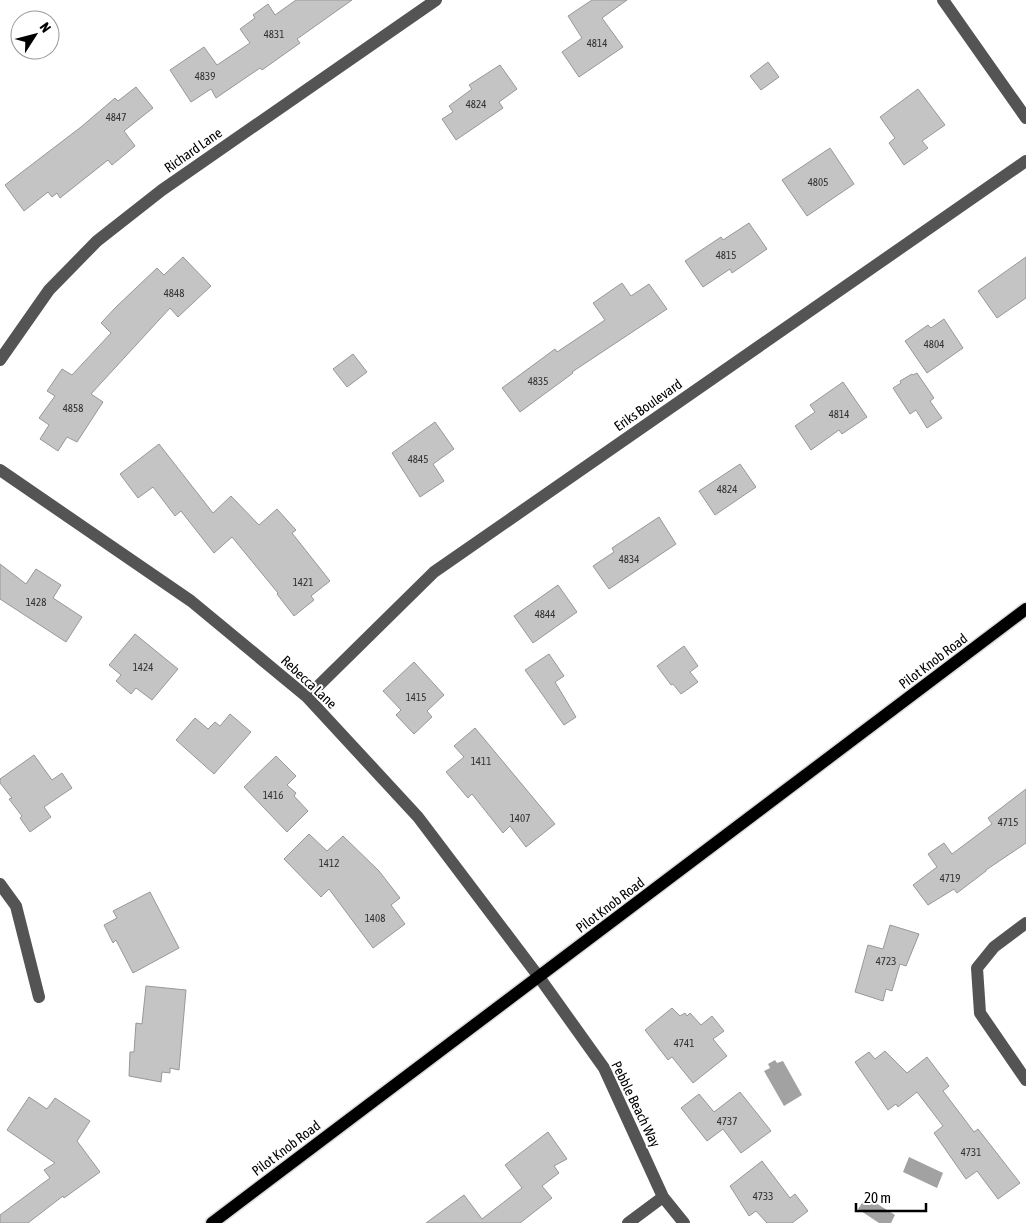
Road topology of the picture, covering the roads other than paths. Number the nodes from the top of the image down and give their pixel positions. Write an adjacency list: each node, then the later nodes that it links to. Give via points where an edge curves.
1 (436, 0): 5 (street, Richard Lane, via 162,190 98,241 49,290)
2 (943, 0): 3 (street)
3 (1026, 118)
4 (1026, 161): 8 (street, Eriks Boulevard, via 434,572)
5 (0, 360)
6 (0, 470): 8 (street, Rebecca Lane, via 191,601)
7 (1026, 609): 11 (main road, Pilot Knob Road)
8 (307, 697): 11 (street, Rebecca Lane, via 418,817)
9 (0, 884): 12 (street, via 16,906)
10 (1026, 923): 13 (street, via 994,947 977,968 980,1013)
11 (539, 977): 14 (street, Pebble Beach Way, via 604,1068); 15 (main road, Pilot Knob Road)
12 (38, 996)
13 (1026, 1080)
14 (663, 1197): 16 (street); 17 (street, Pebble Beach Way)
15 (212, 1223)
16 (628, 1223)
17 (684, 1223)

